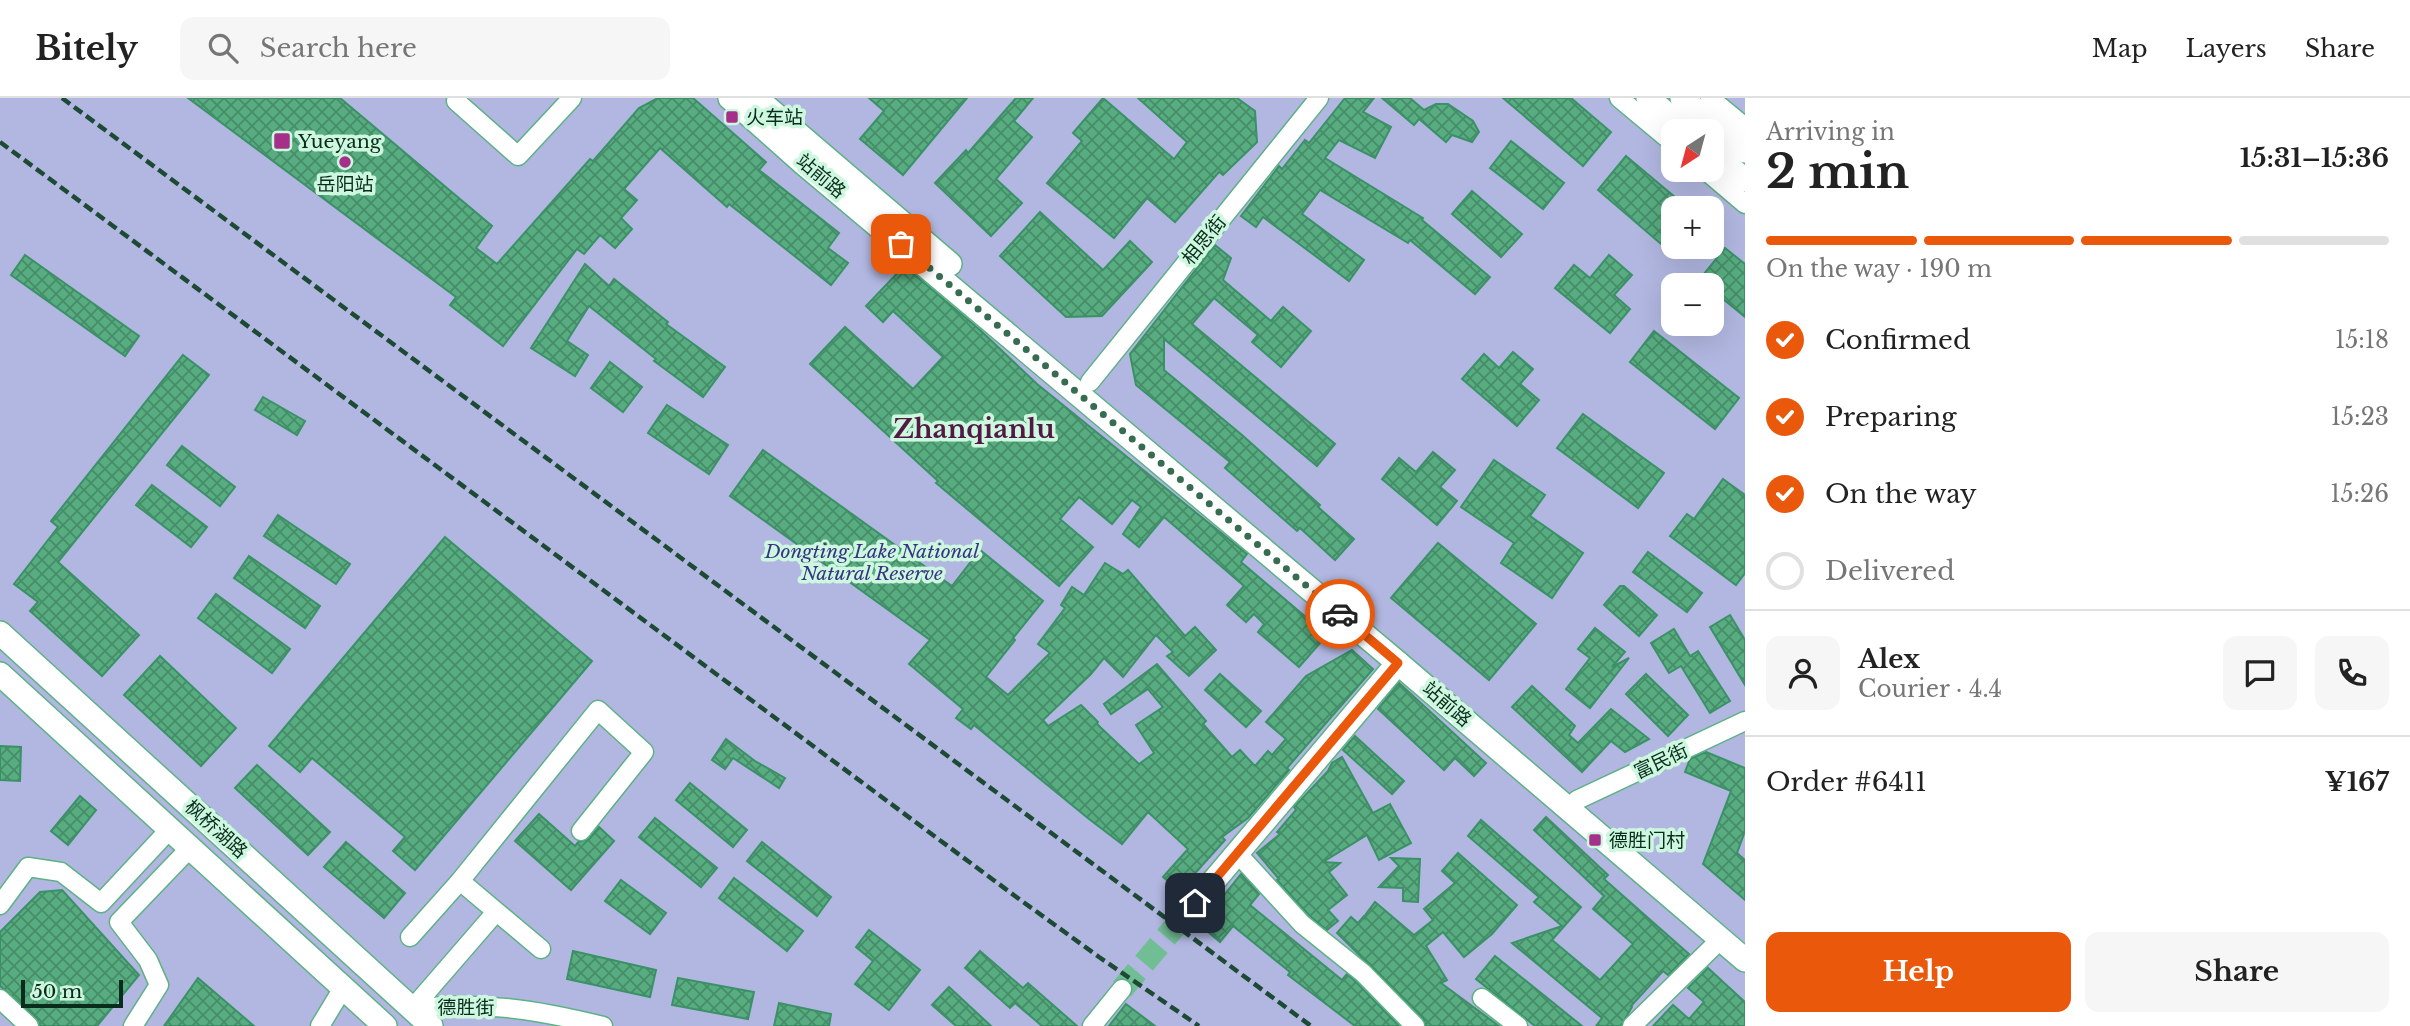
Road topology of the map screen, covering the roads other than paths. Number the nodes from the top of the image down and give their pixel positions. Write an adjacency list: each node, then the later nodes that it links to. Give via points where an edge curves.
1 (458, 98): 2 (street, via 456,101 517,156)
2 (572, 98)
3 (730, 98): 20 (main road, 站前路)
4 (757, 98): 18 (main road, 站前路)
5 (1319, 98): 18 (street, 相思街)
6 (1619, 98): 12 (street)
7 (1682, 98): 13 (main road)
8 (1710, 98): 11 (street)
9 (1652, 101): 10 (main road)
10 (1664, 119)
11 (1745, 127)
12 (1661, 128)
13 (1745, 151)
14 (1724, 162): 15 (main road)
15 (1745, 180)
16 (1719, 182): 17 (street)
17 (1745, 204)
18 (1090, 382): 23 (main road, 站前路)
19 (0, 633): 43 (main road, 枫桥湖路)
20 (1398, 663): 27 (main road); 35 (main road, 站前路)
21 (0, 674): 24 (main road, 枫桥湖路)
22 (1745, 721): 23 (street, 富民街)
23 (1577, 800): 36 (main road, 站前路)
24 (170, 830): 26 (main road, 枫桥湖路); 29 (street)
25 (581, 831): 28 (street, via 644,752 598,710)
26 (190, 848): 33 (street, via 119,922); 39 (main road, 枫桥湖路)
27 (1237, 853): 30 (main road); 51 (street, via 1302,924 1363,973)
28 (460, 881): 32 (street); 34 (street)
29 (101, 903): 31 (street, via 61,872 28,867); 33 (street)
30 (1195, 903)
31 (0, 905)
32 (496, 912): 37 (street); 43 (street)
33 (122, 926): 45 (street, via 148,960 159,985)
34 (410, 937)
35 (1721, 939): 38 (main road, 站前路); 53 (street)
36 (1745, 945)
37 (541, 950)
38 (1745, 960)
39 (344, 988): 46 (street); 47 (main road, 枫桥湖路)
40 (1122, 989): 50 (street)
41 (1482, 998): 52 (street)
42 (0, 999): 44 (street)
43 (412, 1009): 48 (main road, 枫桥湖路); 49 (street, 德胜街, via 448,1004 497,1006 549,1012)
44 (29, 1026)
45 (133, 1026)
46 (320, 1026)
47 (384, 1026)
48 (431, 1026)
49 (603, 1026)
50 (1092, 1026)
51 (1415, 1026)
52 (1518, 1026)
53 (1632, 1026)

